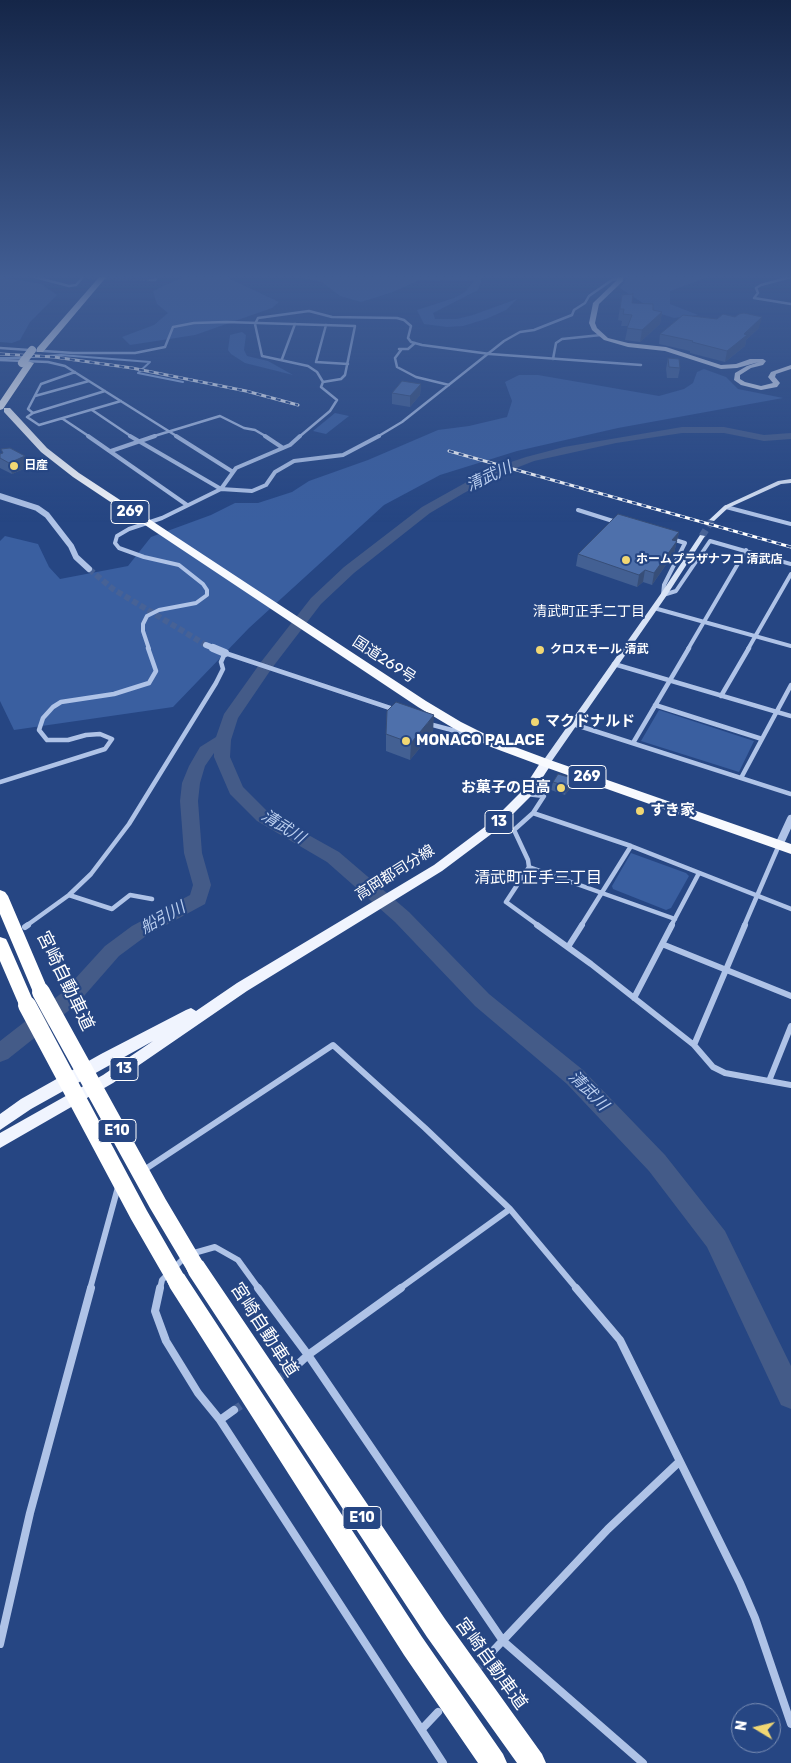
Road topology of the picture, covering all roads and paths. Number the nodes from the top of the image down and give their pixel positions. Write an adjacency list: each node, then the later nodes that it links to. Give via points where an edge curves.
1 (30, 357): 12 (highway)
2 (268, 357): 11 (street)
3 (317, 357): 13 (street, via 316,362)
4 (349, 357): 13 (street)
5 (395, 357): 19 (street, via 397,367 416,377)
6 (486, 357): 19 (street)
7 (531, 357): 9 (street)
8 (693, 357): 15 (main road, via 721,367 763,361 737,374 737,380 750,387 775,386 777,383 771,377 773,373)
9 (553, 359): 14 (street)
10 (0, 360): 16 (street, via 48,362)
11 (282, 360): 18 (street, via 308,366 317,372)
12 (26, 363): 21 (highway); 24 (highway)
13 (348, 364): 18 (street, via 341,379)
14 (641, 365)
15 (791, 367)
16 (76, 372): 17 (street); 22 (street, via 44,382)
17 (89, 381): 20 (street); 22 (street)
18 (322, 382): 30 (street, via 321,387 338,400 321,420)
19 (449, 385): 34 (street, via 402,422 350,452 294,461 275,472 266,485 252,491)
20 (105, 391): 23 (street); 26 (street)
21 (0, 393)
22 (35, 396): 26 (street, via 28,409)
23 (120, 401): 25 (street); 28 (street)
24 (4, 408): 40 (highway, 国道269号 / 269, via 50,455)
25 (92, 410): 27 (street); 29 (street)
26 (33, 413): 27 (street, via 27,417 39,425)
27 (64, 418): 31 (street)
28 (169, 431): 29 (street); 30 (street, via 220,416 255,430); 32 (street)
29 (139, 442): 31 (street); 34 (street)
30 (284, 448): 32 (street, via 249,461)
31 (111, 451): 36 (street)
32 (233, 472): 34 (street)
33 (791, 481): 37 (main road, via 780,482)
34 (221, 489): 36 (street)
35 (0, 496): 47 (street, via 37,508 47,515 76,557)
36 (187, 505): 40 (street)
37 (726, 507): 39 (main road); 42 (street)
38 (578, 510): 41 (street)
39 (712, 520)
40 (146, 523): 58 (highway, 国道269号 / 269); 72 (street, via 123,531 115,543 132,553 179,565 202,584 207,590 206,595 196,603 159,610 147,616 143,631 156,671 149,683 114,694 61,702 53,706 44,718 40,733 47,740 100,734 112,739 105,749)
41 (623, 524)
42 (791, 524)
43 (702, 536): 49 (main road)
44 (668, 538): 49 (street, via 685,543 664,585)
45 (746, 550): 46 (street); 49 (street, via 710,540 676,591); 51 (street)
46 (791, 564)
47 (89, 569)
48 (791, 574): 52 (street)
49 (663, 595): 50 (main road)
50 (654, 608): 51 (street); 56 (main road)
51 (704, 622): 52 (street); 57 (street)
52 (755, 636): 54 (street); 60 (street)
53 (206, 645): 55 (street)
54 (791, 646)
55 (225, 653): 62 (street); 83 (street, via 221,662 223,669 216,683 129,824 92,874)
56 (614, 664): 57 (street); 66 (main road)
57 (670, 680): 60 (street); 61 (street)
58 (393, 685): 69 (highway, 国道269号 / 269, via 418,706)
59 (791, 685): 63 (street)
60 (721, 696): 63 (street)
61 (655, 705): 67 (street); 68 (street)
62 (398, 711)
63 (777, 712): 64 (street); 67 (street)
64 (791, 716)
65 (425, 723): 69 (street)
66 (573, 724): 68 (street); 70 (main road)
67 (762, 739): 71 (street)
68 (633, 743): 71 (street)
69 (496, 744): 70 (highway, 国道269号 / 269)
70 (546, 763): 73 (main road, 高岡都司分線 / 13); 78 (highway, 国道269号 / 269)
71 (741, 778): 74 (street)
72 (0, 782)
73 (526, 794): 75 (street, via 544,796); 93 (main road, 高岡都司分線 / 13, via 494,826 438,868)
74 (791, 794)
75 (533, 813): 77 (street); 79 (street, via 514,830)
76 (791, 819): 78 (street)
77 (631, 846): 80 (street); 81 (street)
78 (785, 847): 84 (street)
79 (529, 867): 81 (street); 91 (street, via 506,902)
80 (699, 873): 84 (street); 87 (street)
81 (602, 893): 87 (street); 91 (street)
82 (0, 896): 105 (highway, 宮崎自動車道 / E10, bridge, via 41,992 158,1204)
83 (69, 896): 85 (street, via 112,909 130,896); 88 (street)
84 (758, 896): 86 (street); 92 (street)
85 (152, 899)
86 (791, 909)
87 (675, 919): 90 (street)
88 (25, 926)
89 (0, 942): 105 (highway, 宮崎自動車道 / E10, bridge, via 27,1005 139,1215)
90 (662, 944): 92 (street); 95 (street)
91 (568, 947): 95 (street)
92 (726, 970): 94 (street); 97 (street)
93 (242, 987): 100 (main road, 高岡都司分線 / 13, via 106,1058 26,1104); 101 (main road, 高岡都司分線 / 13, via 108,1079)
94 (791, 996)
95 (634, 998): 97 (street)
96 (791, 1026): 98 (street)
97 (694, 1045): 98 (street, via 713,1068)
98 (769, 1081): 99 (street)
99 (791, 1085)
100 (0, 1123)
101 (0, 1141)
102 (134, 1177): 104 (street, via 333,1045)
103 (126, 1182): 112 (street, via 118,1188 30,1513)
104 (510, 1209): 106 (street); 110 (street, via 620,1340)
105 (187, 1275): 118 (highway, 宮崎自動車道 / E10, via 413,1646); 119 (highway, 宮崎自動車道 / E10)
106 (308, 1355): 107 (street); 109 (street, via 238,1260 215,1247 187,1255 162,1280 155,1311 166,1341 198,1393); 111 (street)
107 (296, 1366)
108 (234, 1410): 109 (street)
109 (220, 1420): 116 (street)
110 (679, 1462): 111 (street, via 608,1529); 115 (street, via 755,1618)
111 (503, 1641): 113 (street); 120 (street)
112 (0, 1644)
113 (492, 1652)
114 (438, 1712): 116 (street)
115 (791, 1724)
116 (422, 1729): 117 (street)
117 (443, 1763)
118 (494, 1763)
119 (532, 1763)
120 (643, 1763)

